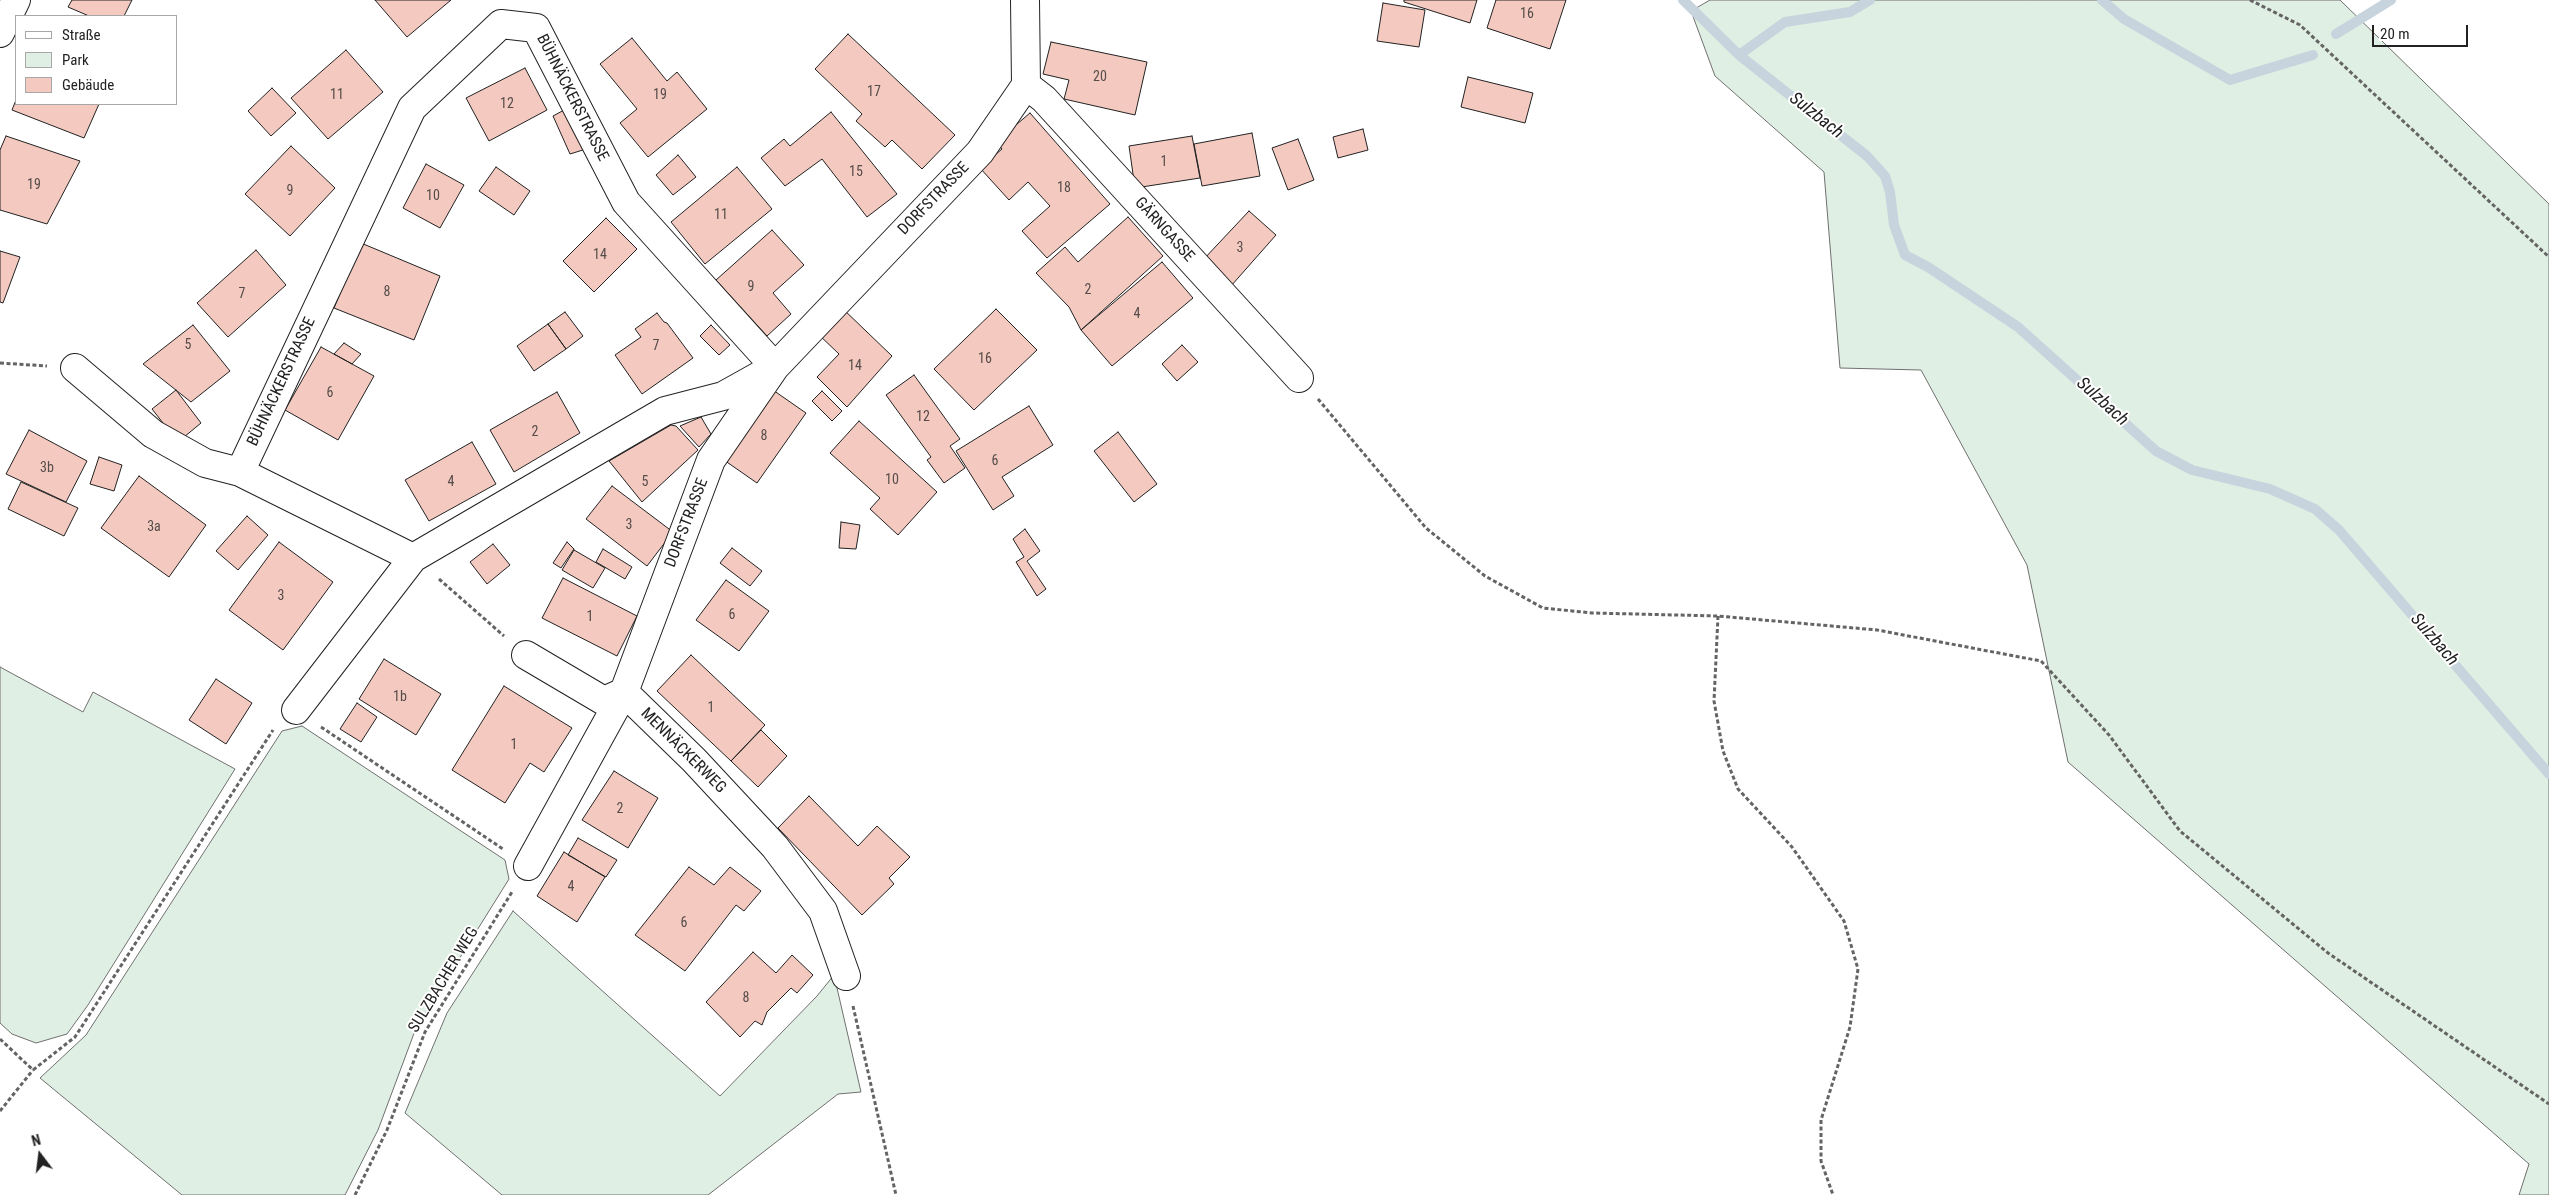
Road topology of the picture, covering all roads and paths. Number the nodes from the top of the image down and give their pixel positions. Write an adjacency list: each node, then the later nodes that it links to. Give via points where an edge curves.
1 (16, 0): 4 (street)
2 (1025, 0): 5 (street)
3 (2250, 0): 6 (path, via 2300,25)
4 (0, 33)
5 (1026, 85): 8 (street, DORFSTRASSE, via 980,152); 10 (street, GÄRNGASSE, via 1044,99)
6 (2549, 258)
7 (0, 363): 9 (path)
8 (775, 367): 11 (street, BÜHNÄCKERSTRASSE, via 626,202 536,28 501,24 412,108); 12 (street, DORFSTRASSE, via 723,396 664,412); 15 (street, DORFSTRASSE, via 711,460)
9 (75, 368): 11 (street, via 154,434 205,463)
10 (1299, 378): 13 (path, via 1426,528 1493,580 1543,608 1592,613)
11 (240, 472): 12 (street)
12 (414, 558): 14 (path); 16 (street)
13 (1718, 616): 21 (path, via 1877,630 2041,660 2108,734 2180,831 2328,953); 25 (path, via 1714,701 1723,751 1738,789 1792,847 1844,921 1858,969 1850,1027 1821,1120 1821,1162)
14 (526, 655): 15 (street, via 604,701)
15 (624, 692): 17 (street, MENNÄCKERWEG); 18 (street, MENNÄCKERWEG, via 694,760 775,847 823,912)
16 (296, 710): 17 (path); 20 (path, via 279,720 76,1037)
17 (528, 866): 23 (path, SULZBACHER WEG, via 425,1032 387,1130)
18 (846, 976): 24 (path)
19 (0, 1039): 20 (path)
20 (33, 1070): 22 (path)
21 (2549, 1104)
22 (0, 1111)
23 (355, 1195)
24 (896, 1195)
25 (1833, 1195)

